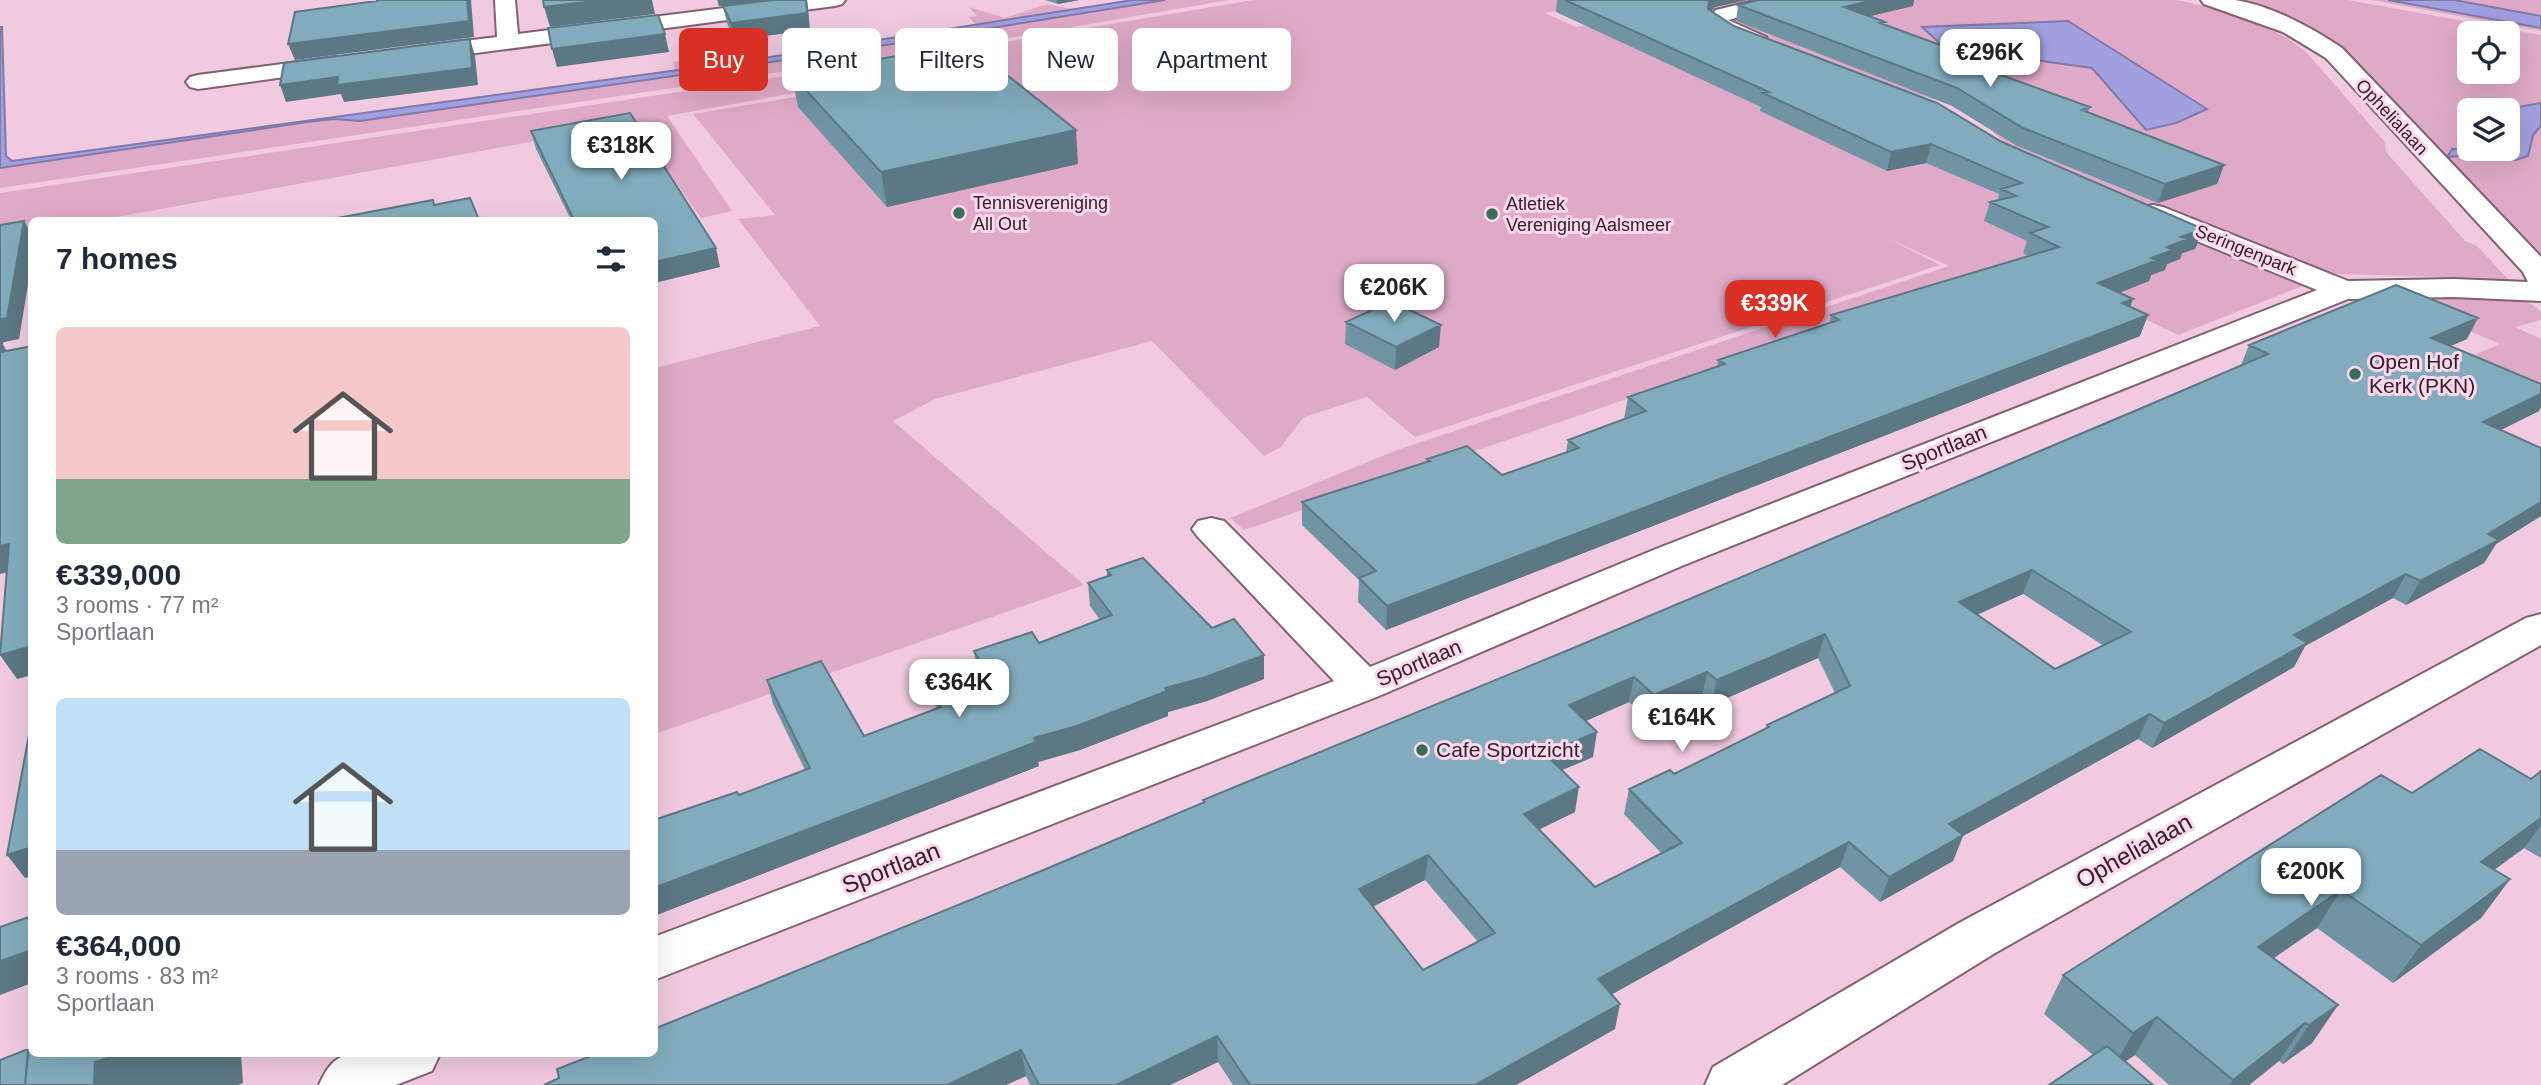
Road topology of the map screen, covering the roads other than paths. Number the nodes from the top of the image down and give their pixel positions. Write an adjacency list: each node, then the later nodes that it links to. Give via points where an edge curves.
1 (505, 0): 5 (street)
2 (835, 0): 5 (street)
3 (1785, 0): 6 (street, via 1718,18 1718,23)
4 (2211, 0): 11 (street, Ophelialaan, via 2297,30 2333,53 2536,269)
5 (508, 43): 7 (street)
6 (1780, 51)
7 (404, 56)
8 (351, 62): 9 (street)
9 (198, 82)
10 (2132, 204): 12 (street, Seringenpark)
11 (2541, 280)
12 (2344, 290): 13 (street, Sportlaan); 16 (street, Sportlaan, via 1670,557)
13 (2541, 292)
14 (1211, 529): 16 (street, Sportlaan)
15 (2541, 627): 20 (street, Ophelialaan, via 1977,938)
16 (1364, 686): 17 (street, Sportlaan)
17 (658, 958)
18 (401, 1057): 19 (street)
19 (352, 1071)
20 (1733, 1085)

